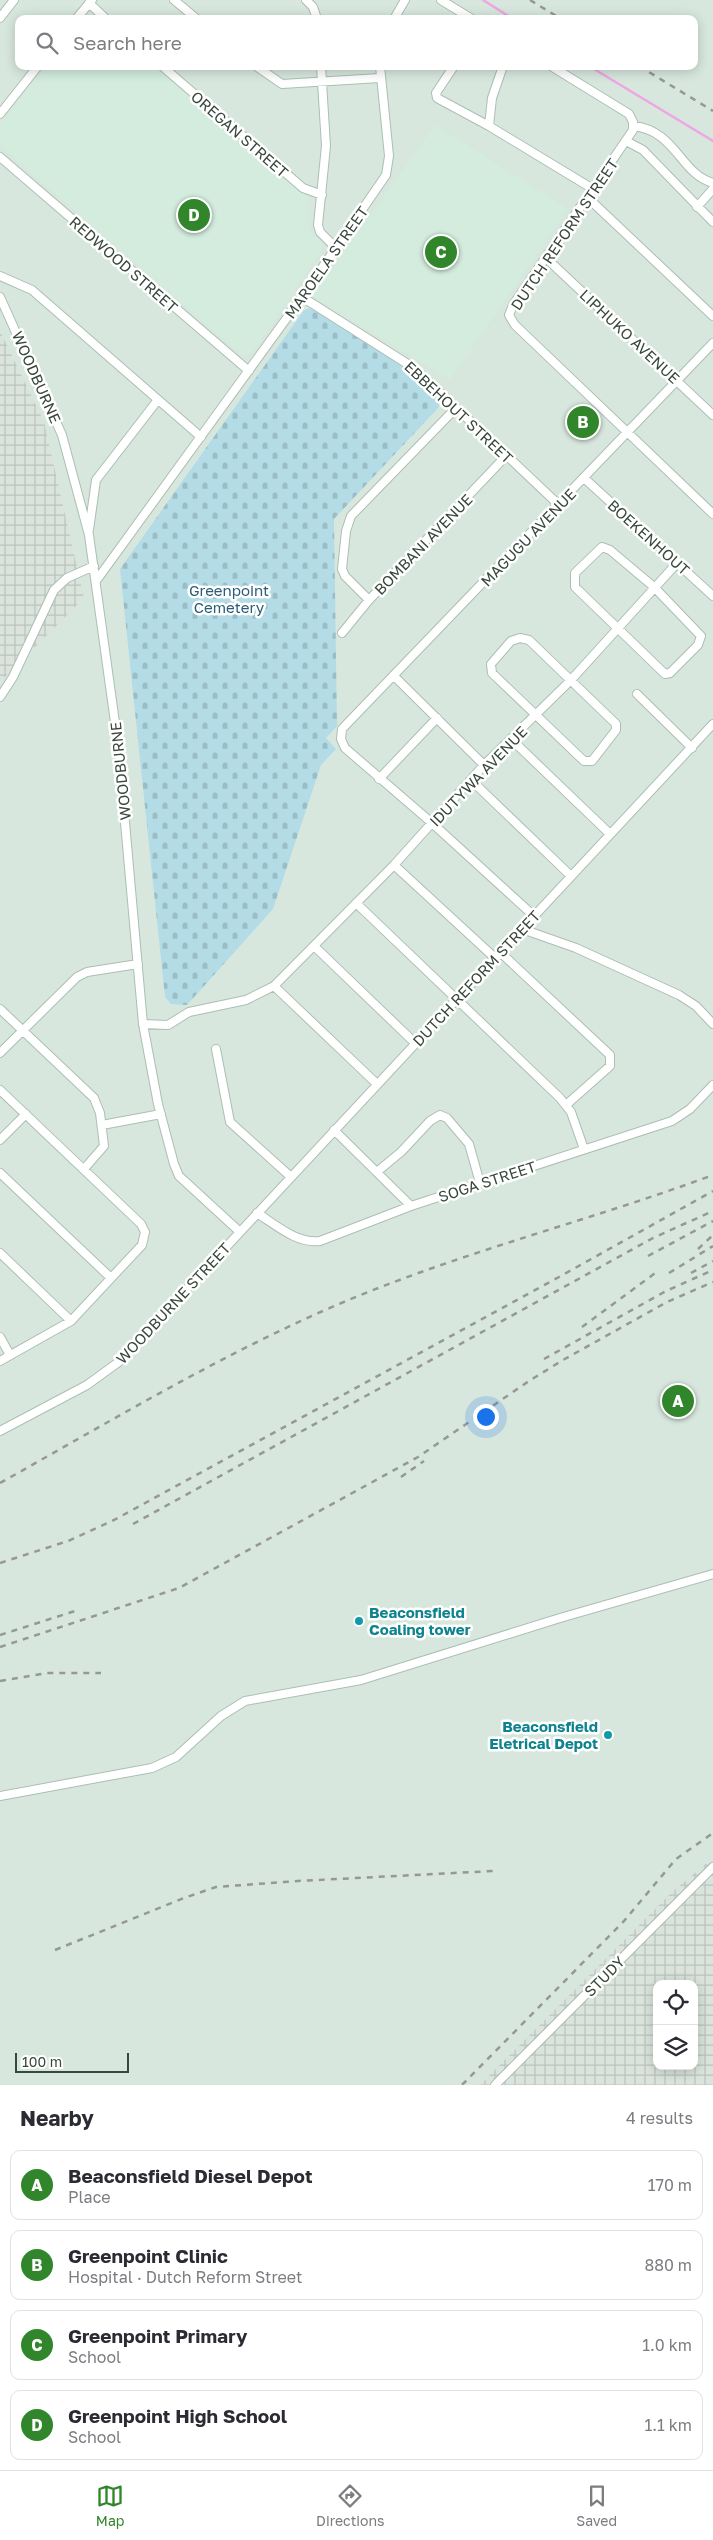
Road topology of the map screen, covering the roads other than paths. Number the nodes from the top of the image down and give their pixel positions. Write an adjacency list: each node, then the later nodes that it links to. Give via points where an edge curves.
1 (13, 0): 13 (street)
2 (174, 0): 9 (street)
3 (306, 0): 10 (street)
4 (405, 0): 11 (street)
5 (441, 0): 12 (street)
6 (90, 2): 7 (street); 8 (street)
7 (79, 15)
8 (102, 15)
9 (192, 15)
10 (316, 15)
11 (396, 15)
12 (465, 15)
13 (0, 18)
14 (35, 70): 24 (street)
15 (167, 70): 32 (street, OREGAN STREET, via 303,188)
16 (262, 70): 23 (street, via 282,84)
17 (321, 70): 23 (street)
18 (380, 70): 22 (street, MAROELA STREET)
19 (452, 70): 25 (street, via 436,96)
20 (501, 70): 25 (street, via 492,98)
21 (558, 70): 26 (street, via 629,114)
22 (380, 78): 23 (street); 36 (street, MAROELA STREET, via 388,166 376,191)
23 (322, 81): 32 (street, via 326,146)
24 (1, 111)
25 (489, 126): 30 (street)
26 (633, 126): 27 (street, DUTCH REFORM STREET); 29 (street, via 659,133 702,179)
27 (626, 141): 30 (street, DUTCH REFORM STREET); 34 (street, via 643,150)
28 (0, 158): 43 (street, REDWOOD STREET)
29 (713, 182)
30 (594, 189): 33 (street, DUTCH REFORM STREET)
31 (713, 189): 34 (street)
32 (322, 195): 36 (street, via 318,230)
33 (588, 198): 37 (street, DUTCH REFORM STREET); 41 (street)
34 (697, 207): 35 (street)
35 (713, 222)
36 (336, 248): 40 (street, MAROELA STREET)
37 (546, 258): 44 (street, LIPHUKO AVENUE); 48 (street, DUTCH REFORM STREET, via 509,315)
38 (0, 276): 45 (street, via 32,290)
39 (0, 297): 54 (street, WOODBURNE, via 62,435)
40 (302, 297): 43 (street, MAROELA STREET); 46 (street, EBBEHOUT STREET, via 403,359)
41 (713, 316)
42 (713, 343): 44 (street, MAGUGU AVENUE)
43 (248, 371): 49 (street, MAROELA STREET)
44 (677, 381): 47 (street, LIPHUKO AVENUE); 48 (street, MAGUGU AVENUE)
45 (158, 400): 49 (street); 54 (street, via 96,480)
46 (455, 408): 50 (street, EBBEHOUT STREET); 60 (street, via 350,520 343,572)
47 (713, 415)
48 (627, 433): 51 (street, MAGUGU AVENUE); 53 (street, DUTCH REFORM STREET)
49 (201, 437): 57 (street, MAROELA STREET)
50 (506, 456): 52 (street, EBBEHOUT STREET); 60 (street, BOMBANI AVENUE)
51 (584, 478): 52 (street, MAGUGU AVENUE); 55 (street, BOEKENHOUT)
52 (559, 504): 63 (street, MAGUGU AVENUE)
53 (713, 514)
54 (89, 535): 56 (street, WOODBURNE)
55 (678, 562): 58 (street, IDUTYWA AVENUE); 59 (street, BOEKENHOUT)
56 (94, 566): 57 (street, WOODBURNE); 66 (street, via 67,578 54,590 13,677)
57 (96, 581): 84 (street, WOODBURNE, via 118,744)
58 (654, 587): 61 (street, IDUTYWA AVENUE); 61 (street, via 604,547 598,549 575,574 575,587); 61 (street, via 701,636 698,645 670,674 664,674)
59 (713, 596)
60 (369, 600): 62 (street, BOMBANI AVENUE)
61 (618, 629): 64 (street, IDUTYWA AVENUE)
62 (342, 633)
63 (395, 677): 68 (street); 73 (street, MAGUGU AVENUE, via 342,729 341,739 345,748)
64 (571, 680): 67 (street, IDUTYWA AVENUE); 67 (street, via 529,640 520,638 512,641 491,664 491,670); 67 (street, via 616,724 616,730 594,759 584,761)
65 (637, 694): 71 (street)
66 (0, 697)
67 (536, 716): 70 (street, IDUTYWA AVENUE)
68 (438, 718): 72 (street); 73 (street)
69 (713, 724): 71 (street, DUTCH REFORM STREET)
70 (511, 739): 72 (street, IDUTYWA AVENUE); 76 (street)
71 (692, 748): 76 (street, DUTCH REFORM STREET)
72 (484, 765): 74 (street, IDUTYWA AVENUE)
73 (379, 779): 75 (street)
74 (471, 780): 75 (street, IDUTYWA AVENUE); 78 (street)
75 (432, 823): 77 (street, IDUTYWA AVENUE); 80 (street)
76 (610, 834): 78 (street, DUTCH REFORM STREET)
77 (394, 865): 79 (street, IDUTYWA AVENUE); 83 (street)
78 (571, 876): 80 (street, DUTCH REFORM STREET)
79 (356, 904): 82 (street, IDUTYWA AVENUE); 86 (street)
80 (534, 916): 81 (street, DUTCH REFORM STREET)
81 (522, 929): 83 (street, DUTCH REFORM STREET); 89 (street, via 576,948 679,995 696,1006)
82 (314, 946): 85 (street, IDUTYWA AVENUE); 91 (street)
83 (497, 955): 86 (street, DUTCH REFORM STREET); 97 (street, via 610,1055 610,1066)
84 (138, 964): 88 (street, WOODBURNE); 90 (street, via 82,974 72,980)
85 (274, 986): 88 (street, IDUTYWA AVENUE, via 246,1000 189,1012 168,1025); 94 (street)
86 (456, 1000): 91 (street, DUTCH REFORM STREET); 97 (street)
87 (0, 1009): 90 (street)
88 (143, 1024): 99 (street, WOODBURNE)
89 (713, 1024)
90 (24, 1029): 93 (street); 100 (street, via 94,1098)
91 (415, 1043): 94 (street, DUTCH REFORM STREET)
92 (216, 1049): 107 (street, via 230,1122)
93 (0, 1053)
94 (377, 1084): 101 (street, DUTCH REFORM STREET)
95 (713, 1085): 103 (street, SOGA STREET, via 690,1109 672,1121)
96 (0, 1090): 98 (street)
97 (566, 1105): 103 (street)
98 (26, 1114): 102 (street); 104 (street)
99 (160, 1114): 100 (street); 111 (street, WOODBURNE, via 180,1176)
100 (102, 1125): 104 (street, via 104,1146)
101 (334, 1130): 105 (street); 107 (street, DUTCH REFORM STREET)
102 (0, 1140)
103 (584, 1149): 108 (street, SOGA STREET)
104 (84, 1169): 113 (street, via 144,1228 142,1244)
105 (378, 1171): 108 (street, via 440,1115 447,1118 470,1144); 109 (street)
106 (0, 1173): 113 (street)
107 (291, 1176): 110 (street, DUTCH REFORM STREET)
108 (480, 1183): 109 (street, SOGA STREET)
109 (411, 1206): 110 (street, SOGA STREET, via 313,1242 295,1236)
110 (257, 1213): 111 (street, DUTCH REFORM STREET)
111 (240, 1232): 118 (street, WOODBURNE STREET, via 120,1361 74,1393)
112 (0, 1253): 114 (street)
113 (111, 1278): 114 (street)
114 (71, 1321): 116 (street)
115 (0, 1337): 116 (street)
116 (10, 1356): 117 (street)
117 (0, 1361)
118 (0, 1431)
119 (713, 1574): 120 (street, via 361,1680 245,1700 220,1716 176,1757 152,1768)
120 (0, 1796)
121 (713, 1867): 122 (street, STUDY)
122 (495, 2085)

